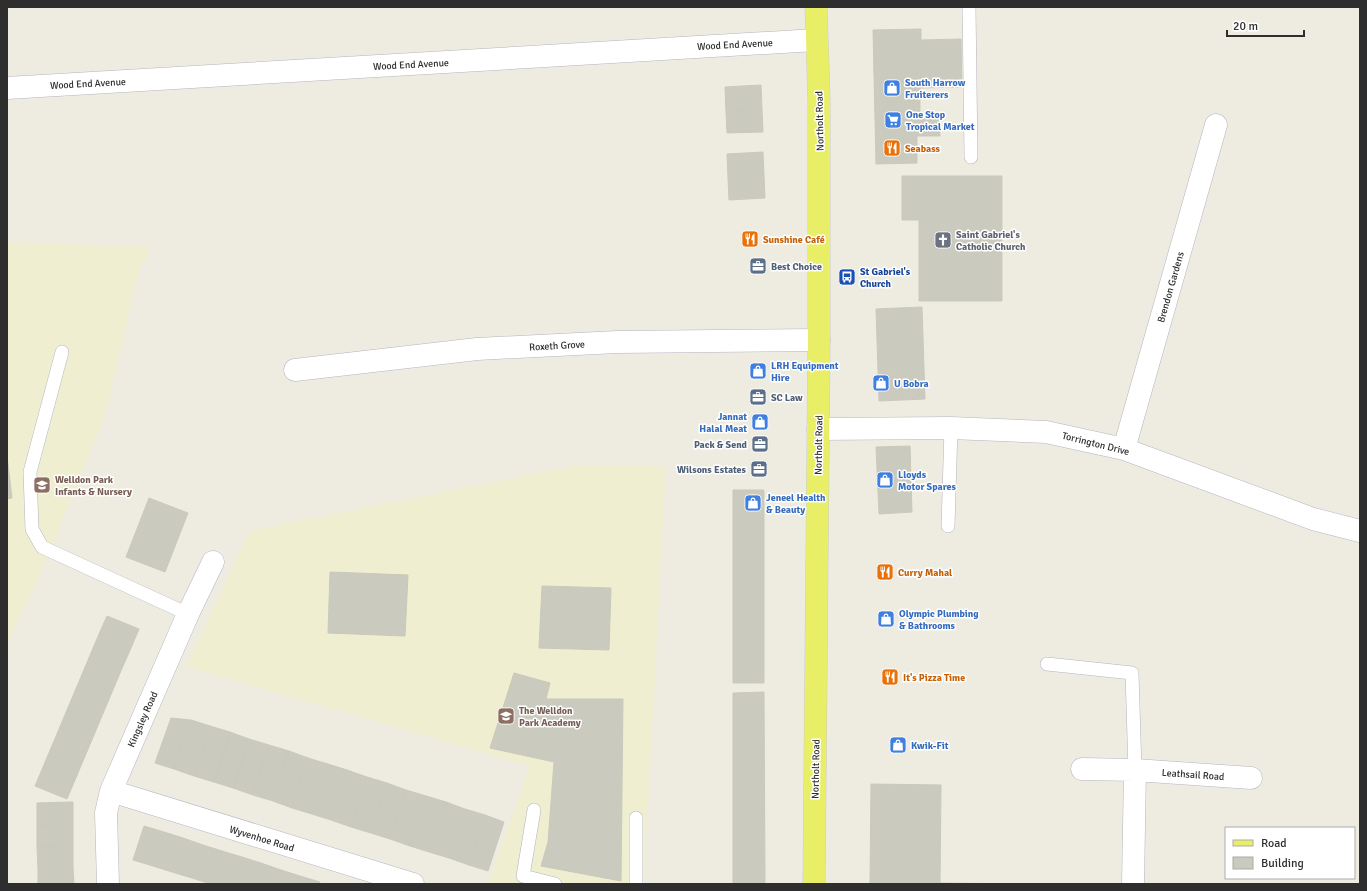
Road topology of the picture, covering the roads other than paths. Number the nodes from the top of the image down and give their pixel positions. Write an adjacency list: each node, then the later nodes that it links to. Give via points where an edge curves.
1 (969, 7): 6 (lane)
2 (818, 8): 3 (main road, Northolt Road)
3 (816, 40): 4 (street, Wood End Avenue); 7 (main road, Northolt Road, via 819,101)
4 (7, 88)
5 (1216, 125): 12 (street, Brendon Gardens)
6 (971, 157)
7 (819, 340): 9 (street, Roxeth Grove, via 617,342 477,349); 11 (main road, Northolt Road)
8 (62, 352): 16 (lane, via 30,472 32,530 42,547)
9 (295, 370)
10 (951, 428): 11 (street, Torrington Drive); 12 (street, Torrington Drive, via 1046,432); 13 (lane)
11 (818, 429): 28 (main road, Northolt Road)
12 (1124, 449): 14 (street, Torrington Drive)
13 (948, 526)
14 (1358, 535)
15 (213, 562): 16 (street, Kingsley Road)
16 (188, 614): 21 (street, Kingsley Road)
17 (1047, 664): 19 (lane, via 1132,673)
18 (1082, 769): 19 (street, Leathsail Road)
19 (1135, 770): 20 (street, Leathsail Road); 29 (street)
20 (1251, 778)
21 (111, 791): 24 (street, Kingsley Road, via 106,813); 25 (street, Wyvenhoe Road)
22 (534, 810): 26 (lane, via 523,876)
23 (636, 818): 27 (lane)
24 (108, 884)
25 (413, 884)
26 (555, 884)
27 (636, 884)
28 (814, 884)
29 (1134, 884)

